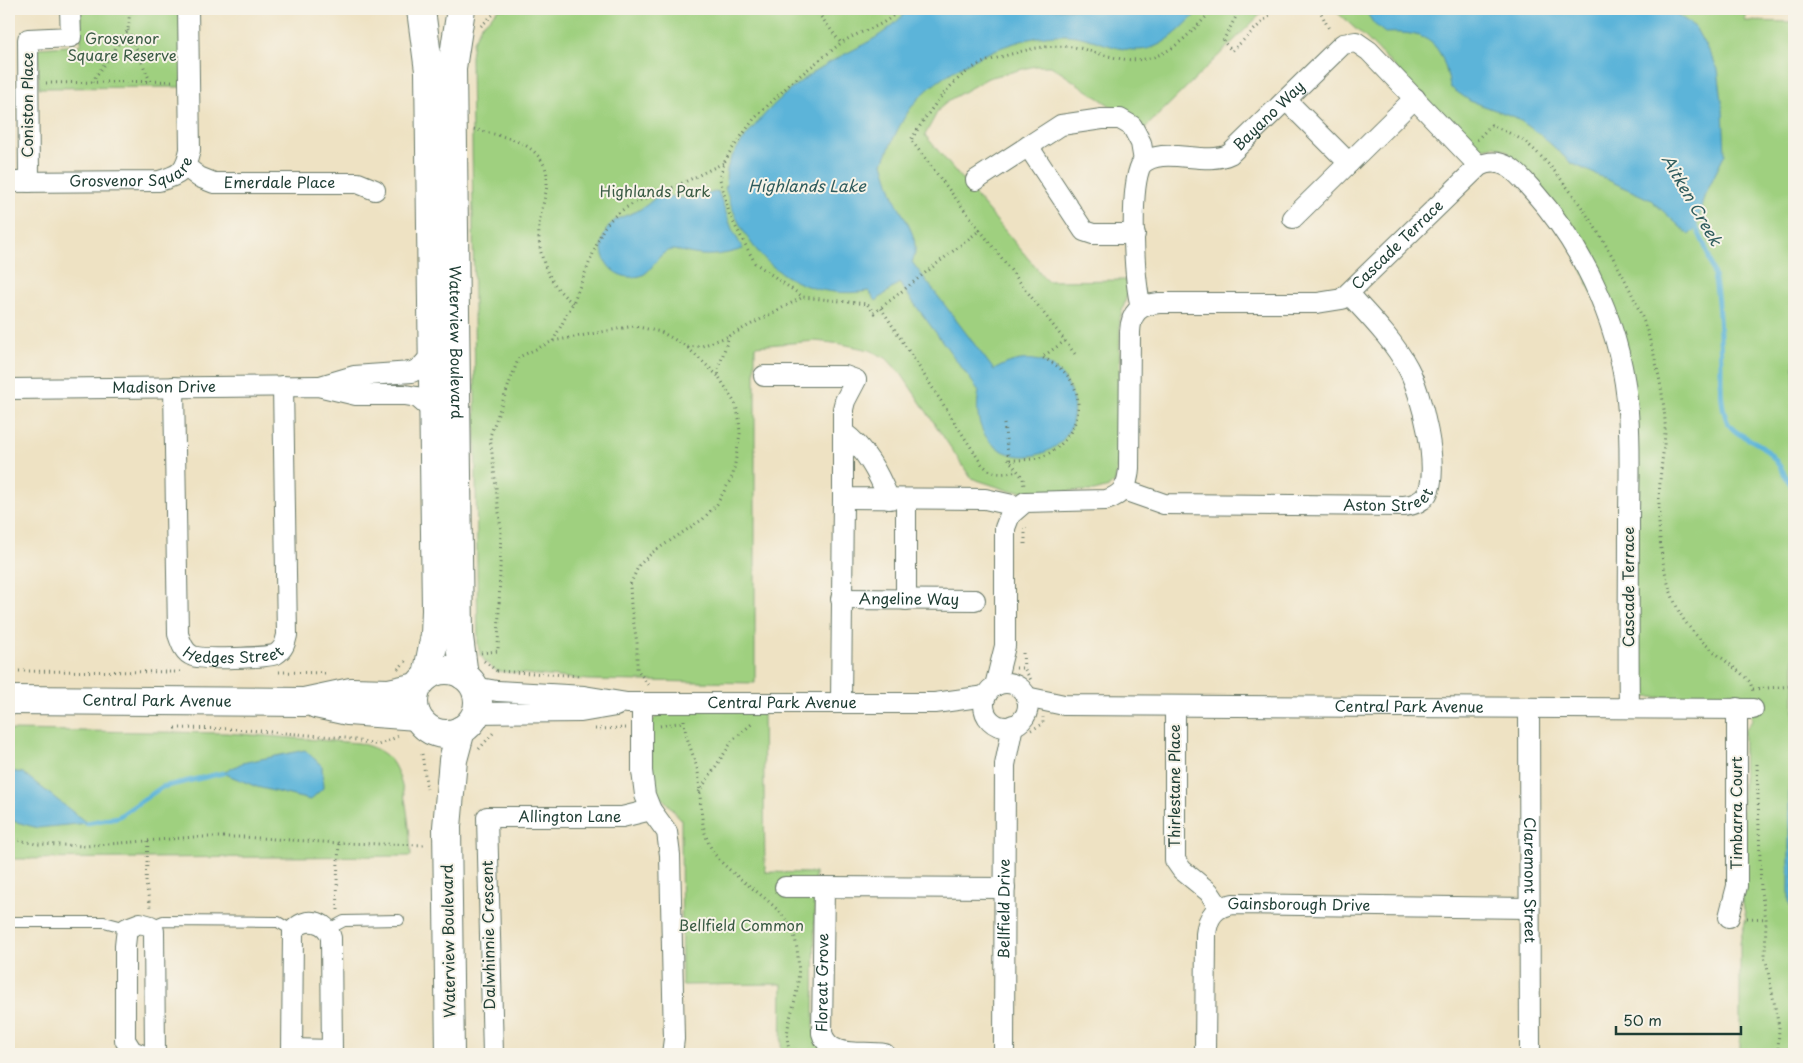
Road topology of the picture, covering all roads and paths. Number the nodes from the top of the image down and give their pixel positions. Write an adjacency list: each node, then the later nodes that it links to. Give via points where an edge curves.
1 (70, 9): 18 (street, Coniston Place, via 71,37 28,39)
2 (130, 9): 12 (path)
3 (188, 9): 16 (street, Grosvenor Square)
4 (461, 9): 11 (street, via 441,15); 66 (street, Waterview Boulevard, via 452,68)
5 (815, 9): 13 (path)
6 (900, 9): 13 (path, via 880,26)
7 (1214, 9): 33 (path, via 1173,50 1152,58 1133,62 1076,48 1051,46 981,64 951,86 932,106 911,140)
8 (1240, 9): 9 (path, via 1223,41 1232,51)
9 (1276, 9)
10 (1319, 9): 14 (path)
11 (420, 10): 45 (street, Waterview Boulevard, via 429,71)
12 (128, 30): 15 (path); 17 (path)
13 (841, 43): 25 (path, via 772,100 754,119)
14 (1338, 47): 19 (street, via 1350,42 1360,44); 20 (street, Bayano Way)
15 (150, 81): 16 (path); 17 (path)
16 (189, 81): 27 (street, Grosvenor Square, via 190,150)
17 (92, 82): 18 (path)
18 (28, 83): 30 (street, Coniston Place)
19 (1415, 98): 23 (street); 26 (street)
20 (1286, 100): 24 (street, Bayano Way, via 1226,156 1156,156); 26 (street)
21 (470, 128): 37 (path, via 520,144 538,156 548,187 539,226 541,253 554,283 562,295)
22 (1028, 146): 24 (street, via 1061,125 1120,118 1137,133); 28 (street); 34 (street, via 1084,231)
23 (1473, 159): 35 (street, Cascade Terrace); 75 (street, Cascade Terrace, via 1499,162 1512,168 1568,234 1598,291 1617,350 1628,411); 76 (path, via 1491,125 1525,143 1582,209 1631,296 1648,336 1664,408 1659,523 1669,585 1684,621 1697,637 1750,682 1753,689)
24 (1144, 161): 34 (street, via 1136,180)
25 (724, 163): 36 (path, via 720,179 730,216 755,263); 37 (path, via 644,198 610,218)
26 (1349, 163): 32 (street)
27 (186, 167): 30 (street, Grosvenor Square, via 175,176 159,181); 31 (street, Emerdale Place, via 214,183 358,183)
28 (976, 180)
29 (9, 182): 30 (street, Grosvenor Square)
30 (29, 182)
31 (375, 190)
32 (1293, 218)
33 (980, 230): 39 (path); 42 (path)
34 (1135, 234): 38 (street, via 1135,275)
35 (1349, 294): 38 (street, Cascade Terrace, via 1324,303 1159,303); 58 (street, Aston Street, via 1397,350 1417,387 1431,459 1430,487 1422,499 1404,506 1164,504)
36 (803, 297): 39 (path, via 867,304 874,313); 40 (path)
37 (574, 303): 41 (path)
38 (1141, 307): 58 (street, via 1130,324 1129,468)
39 (881, 308): 56 (path, via 985,468 1003,474)
40 (729, 336): 43 (path, via 702,346); 47 (path, via 719,362)
41 (552, 341): 43 (path, via 634,326 661,332); 66 (path, via 519,357 490,436 501,530 498,651)
42 (1065, 341): 44 (path); 55 (path, via 1042,357 1066,375 1076,392 1078,412 1070,434 1064,444 1039,458)
43 (688, 347): 47 (path)
44 (1075, 354)
45 (432, 355): 49 (street, Madison Drive, via 412,372 354,376); 52 (street, Waterview Boulevard)
46 (764, 376): 54 (street, Angeline Way, via 845,376 856,380 845,401)
47 (719, 377): 67 (path, via 736,405 739,419 740,434 733,475 717,504 703,519 653,552 639,566 630,585)
48 (283, 386): 49 (street, Madison Drive); 50 (street, Madison Drive); 50 (street, Hedges Street, via 287,634 284,647 275,654 261,657 194,657 183,649 178,634)
49 (318, 386): 52 (street, Madison Drive, via 356,395 417,397)
50 (174, 387): 51 (street, Madison Drive)
51 (9, 389)
52 (432, 410): 65 (street, Waterview Boulevard, via 436,610 435,635)
53 (1004, 424): 55 (path)
54 (843, 432): 59 (street, Angeline Way); 60 (street, via 856,441)
55 (1010, 460): 56 (path)
56 (1018, 471): 57 (path)
57 (1024, 482)
58 (1124, 490): 61 (street, via 1106,500 1034,501)
59 (843, 498): 60 (street); 62 (street, Angeline Way)
60 (898, 499): 61 (street, via 994,500); 63 (street)
61 (1017, 506): 72 (street, via 1005,528)
62 (841, 599): 63 (street, Angeline Way); 71 (street, Angeline Way)
63 (906, 600): 64 (street, Angeline Way)
64 (975, 600)
65 (422, 682): 66 (street, via 446,670); 69 (street, Central Park Avenue, via 389,693 352,692); 77 (street, via 414,702)
66 (467, 692): 67 (street, Central Park Avenue); 77 (street, via 451,733); 82 (street, Waterview Boulevard, via 453,760)
67 (639, 697): 70 (street, Central Park Avenue); 80 (street, via 642,784)
68 (9, 700): 69 (street, Central Park Avenue)
69 (304, 702): 77 (street, Central Park Avenue)
70 (683, 703): 71 (street, Central Park Avenue); 105 (path, via 685,732 697,770 703,820 714,853 771,905 794,936 798,969 787,1033)
71 (841, 703): 72 (street, Central Park Avenue)
72 (1005, 706): 73 (street, Central Park Avenue); 88 (street, Bellfield Drive)
73 (1175, 706): 74 (street, Central Park Avenue); 89 (street, Thirlestane Place, via 1176,860 1182,870 1209,892)
74 (1529, 708): 75 (street, Central Park Avenue); 90 (street, Claremont Street)
75 (1629, 708): 76 (street, Central Park Avenue)
76 (1745, 709): 91 (street, Timbarra Court, via 1736,886)
77 (416, 727): 78 (path, via 378,745 346,738); 82 (street, Waterview Boulevard, via 442,783)
78 (175, 728)
79 (1756, 756): 110 (path, via 1766,919 1765,956 1779,1027)
80 (651, 810): 81 (street, Allington Lane, via 622,817); 104 (street, via 667,832 670,855)
81 (487, 816): 103 (street, Dalwhinnie Crescent)
82 (447, 836): 85 (path); 102 (street, Waterview Boulevard)
83 (9, 838): 84 (path, via 70,846)
84 (148, 841): 85 (path, via 242,837); 94 (path, via 146,883)
85 (339, 844): 95 (path)
86 (785, 887): 87 (street)
87 (824, 887): 88 (street); 106 (street, Floreat Grove, via 824,1040 836,1050)
88 (1004, 888): 107 (street, Bellfield Drive)
89 (1219, 907): 90 (street, Gainsborough Drive, via 1233,904); 108 (street, Gainsborough Drive, via 1209,919 1206,934)
90 (1529, 908): 109 (street, Claremont Street)
91 (1729, 917)
92 (399, 920): 95 (lane)
93 (9, 922): 96 (lane, via 104,922)
94 (151, 926): 96 (street, via 140,923); 97 (lane, via 163,921 278,922); 101 (street, via 155,942)
95 (334, 926): 97 (street, via 305,922); 99 (street)
96 (127, 928): 100 (street, via 125,1040 132,1051)
97 (293, 931): 98 (street)
98 (292, 1052): 99 (street)
99 (332, 1052)
100 (140, 1054)
101 (155, 1054)
102 (450, 1054)
103 (493, 1054)
104 (672, 1054)
105 (791, 1054)
106 (885, 1054)
107 (1004, 1054)
108 (1205, 1054)
109 (1530, 1054)
110 (1778, 1054)

